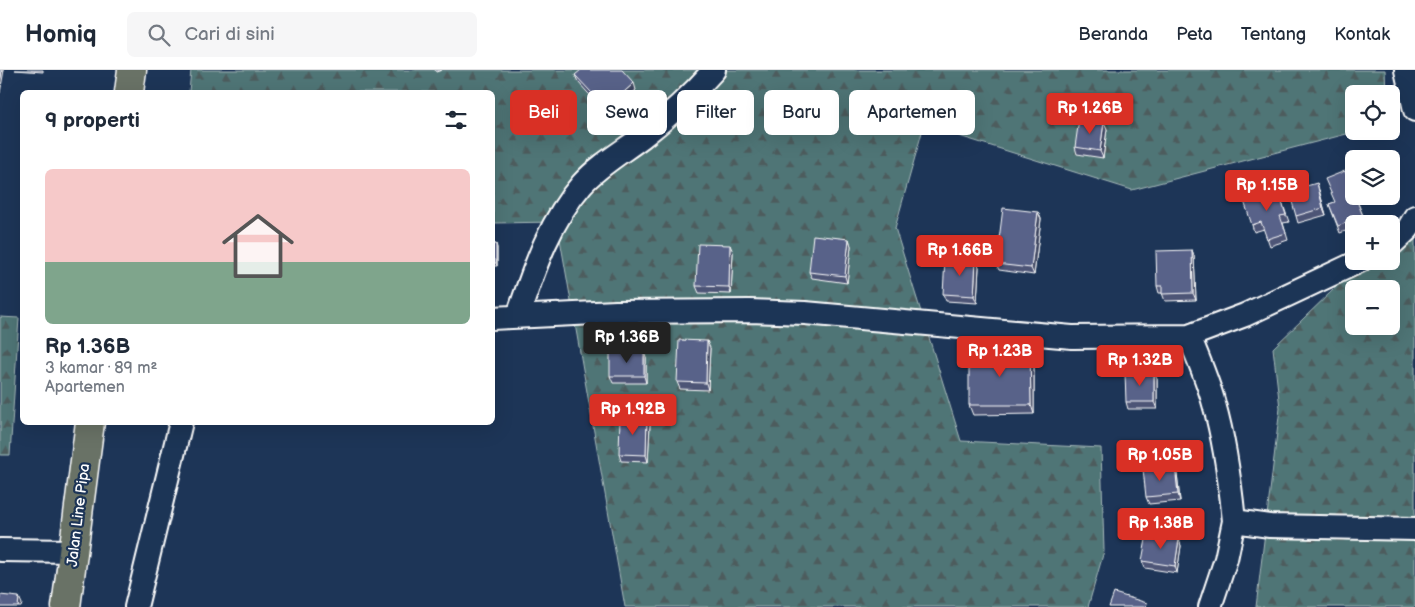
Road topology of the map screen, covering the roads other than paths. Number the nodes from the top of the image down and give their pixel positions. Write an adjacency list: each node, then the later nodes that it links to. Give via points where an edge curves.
1 (132, 70): 4 (main road)
2 (714, 70): 9 (street, via 672,112 583,183 558,216)
3 (1406, 70): 5 (street)
4 (129, 90)
5 (1415, 110)
6 (1415, 217): 7 (street)
7 (1400, 237)
8 (1345, 268): 11 (street, via 1245,315)
9 (518, 316): 10 (street); 11 (street, via 750,311 1072,336)
10 (495, 318)
11 (1189, 336): 14 (street, via 1214,403 1223,440)
12 (90, 425): 17 (main road, Jalan Line Pipa)
13 (180, 425): 19 (street)
14 (1234, 521): 15 (street, via 1270,526); 20 (street, via 1226,560)
15 (1415, 529)
16 (0, 550): 17 (street)
17 (73, 551): 18 (main road, Jalan Line Pipa)
18 (66, 607)
19 (136, 607)
20 (1210, 607)

